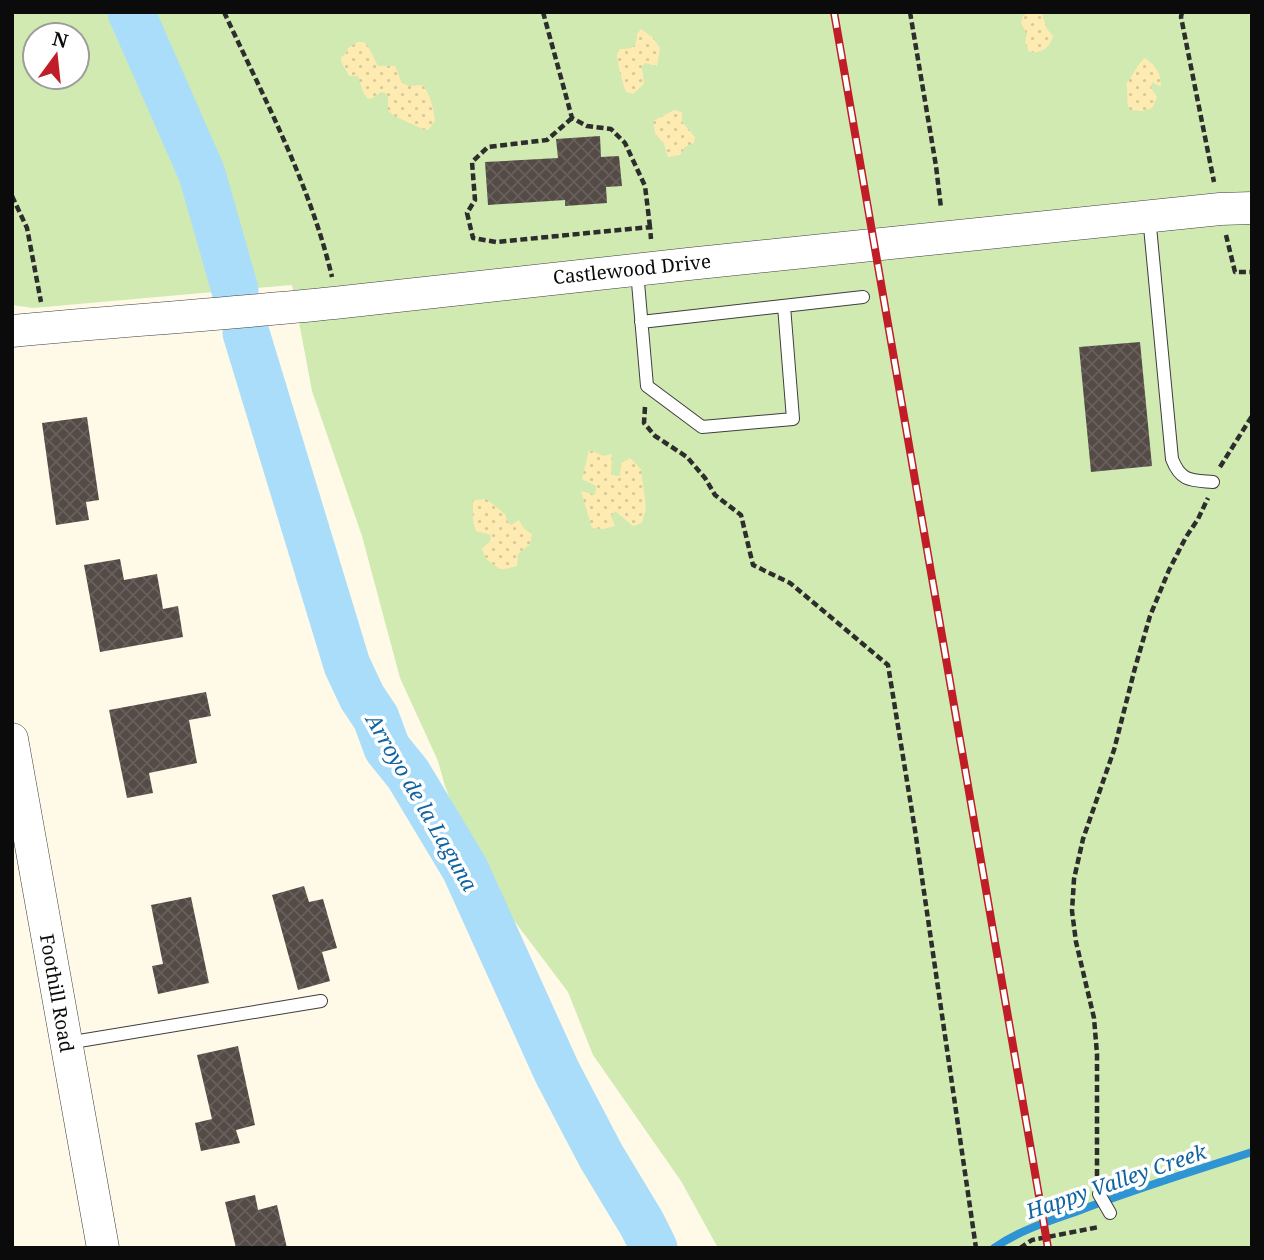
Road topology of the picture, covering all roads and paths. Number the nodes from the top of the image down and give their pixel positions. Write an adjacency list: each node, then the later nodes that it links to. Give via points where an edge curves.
1 (224, 12): 15 (path, via 313,212)
2 (543, 12): 5 (path)
3 (910, 12): 11 (path)
4 (1182, 12): 8 (path)
5 (572, 118): 10 (path, via 587,126 611,129 625,143 645,186); 10 (path, via 547,140 488,147 472,162 475,200 467,213 473,238 496,242)
6 (12, 195): 18 (path, via 27,228)
7 (1252, 208): 8 (street, Castlewood Drive)
8 (1220, 209): 9 (street, Castlewood Drive); 13 (path, via 1235,272)
9 (1149, 216): 11 (street, Castlewood Drive); 22 (lane, via 1172,459 1177,473 1190,480)
10 (650, 227): 12 (path)
11 (945, 237): 12 (street, Castlewood Drive)
12 (645, 268): 15 (street, Castlewood Drive); 17 (lane)
13 (1252, 272)
14 (863, 297): 16 (lane)
15 (336, 302): 18 (street, Castlewood Drive)
16 (784, 306): 17 (lane); 20 (lane, via 793,419 702,427)
17 (641, 323): 20 (lane)
18 (46, 327): 19 (street, Castlewood Drive)
19 (12, 331)
20 (647, 386): 29 (path, via 644,423 687,457 715,495 741,515 754,565 790,583 888,665)
21 (1252, 416): 22 (path)
22 (1213, 482): 26 (path, via 1150,616 1074,879 1076,942 1094,1018 1097,1054)
23 (12, 739): 25 (street, Foothill Road)
24 (321, 1001): 25 (lane)
25 (66, 1043): 28 (street, Foothill Road)
26 (1099, 1194): 27 (lane)
27 (1111, 1213): 30 (path, via 1110,1222 1103,1226 1032,1240)
28 (103, 1248)
29 (976, 1248)
30 (1020, 1248)

